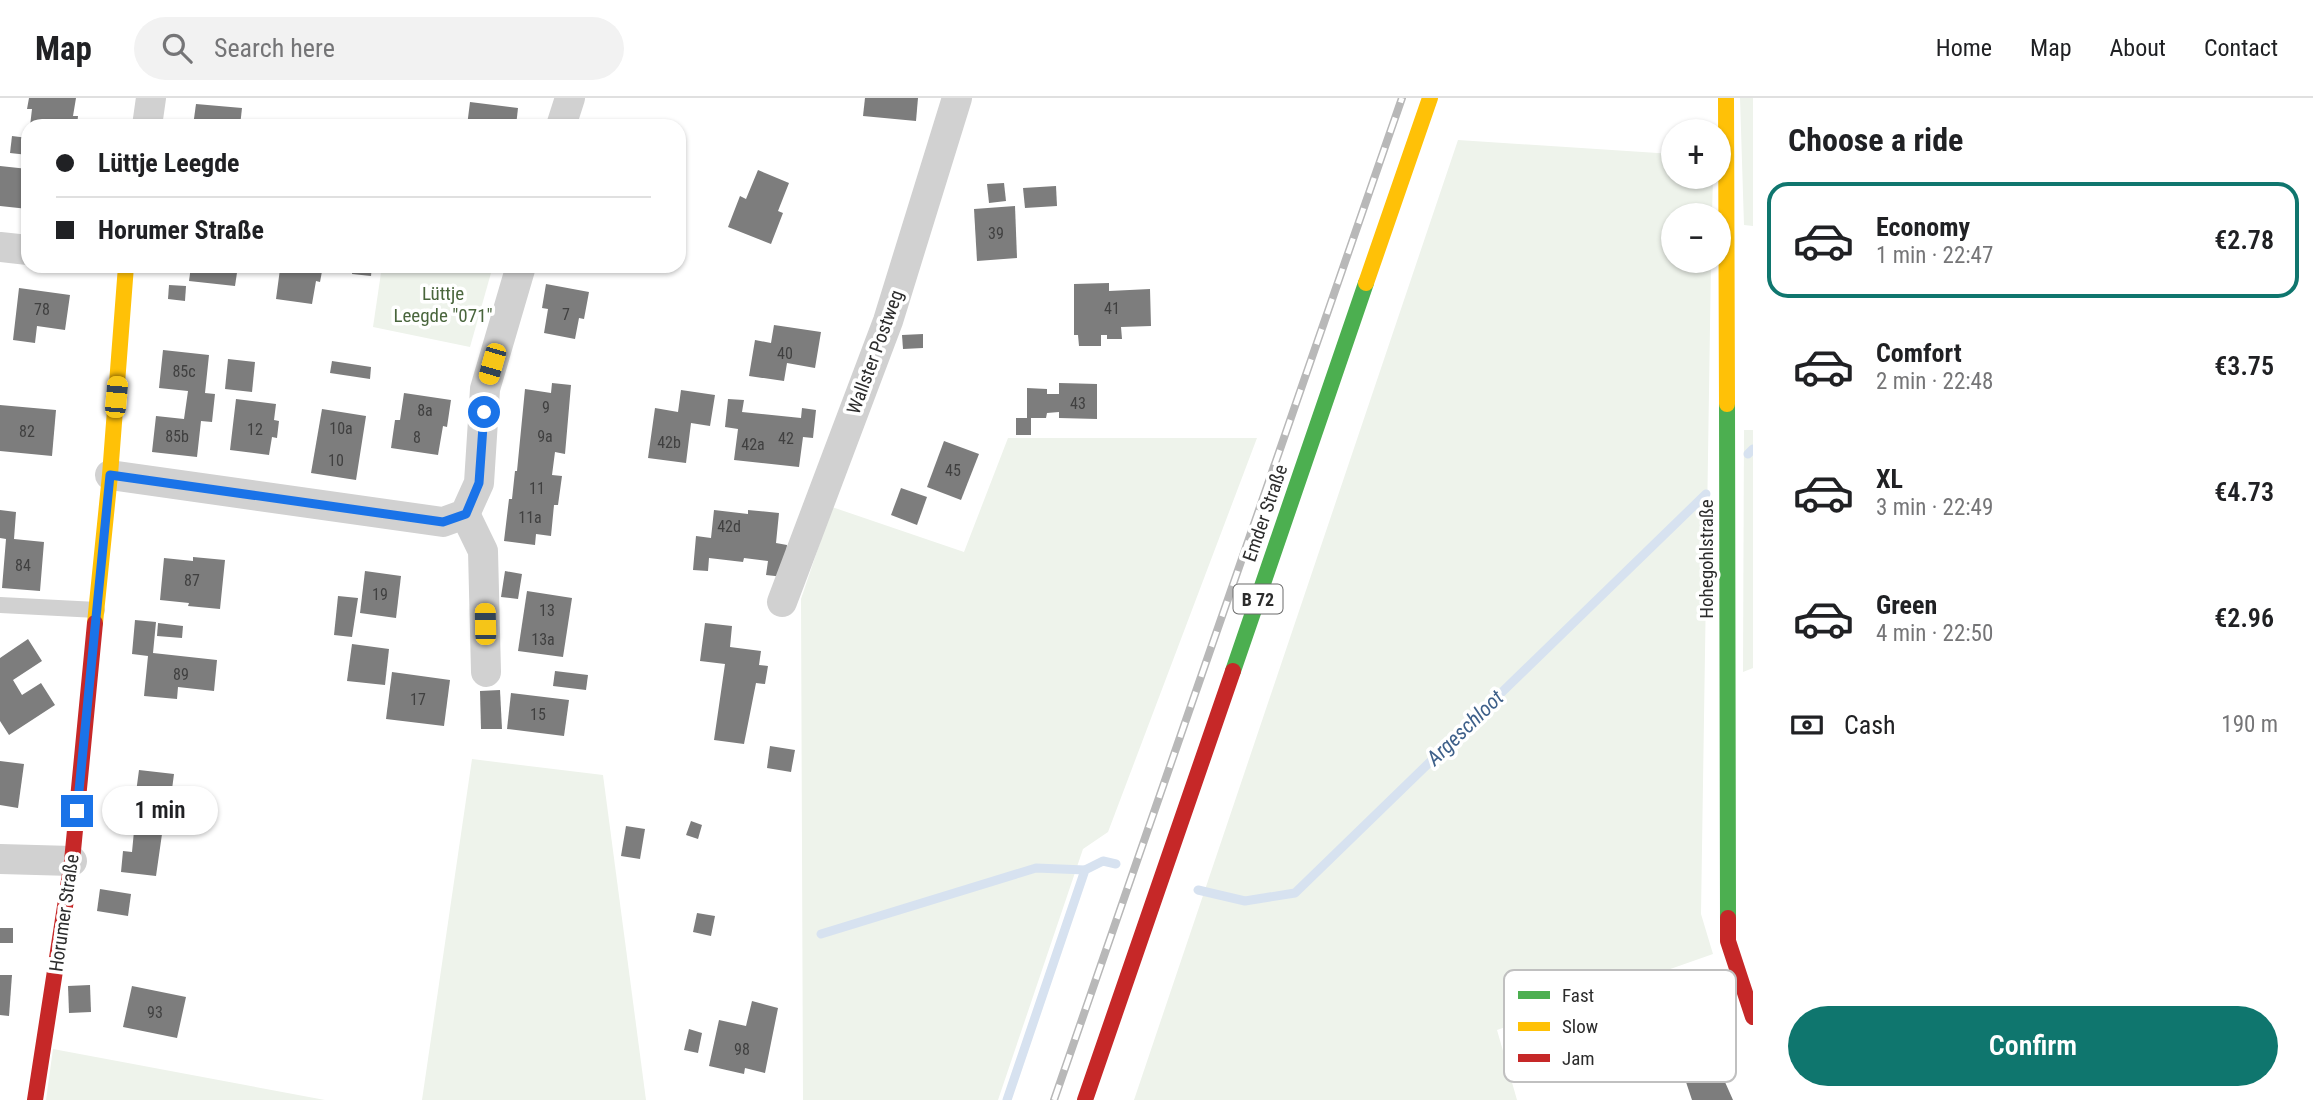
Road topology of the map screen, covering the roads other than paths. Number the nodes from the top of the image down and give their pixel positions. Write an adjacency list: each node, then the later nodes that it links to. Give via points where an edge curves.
1 (151, 98): 6 (street)
2 (570, 98): 7 (street)
3 (957, 98): 14 (street, Wallster Postweg, via 888,321)
4 (1430, 98): 23 (street, Emder Straße / B 72)
5 (1726, 98): 20 (street, Hohegohlstraße)
6 (148, 119)
7 (563, 119)
8 (0, 247): 9 (street)
9 (21, 249)
10 (125, 273): 12 (street, Horumer Straße)
11 (519, 273): 13 (street, via 485,389 479,483)
12 (110, 475): 13 (street, via 443,522); 16 (street, Horumer Straße)
13 (466, 514): 17 (street, via 483,551)
14 (782, 601)
15 (0, 605): 16 (lane)
16 (97, 610): 19 (street, Horumer Straße)
17 (486, 672)
18 (0, 859): 19 (street)
19 (72, 861): 22 (street, Horumer Straße)
20 (1741, 936): 21 (street, Hohegohlstraße)
21 (1753, 1017)
22 (35, 1100)
23 (1085, 1100)

